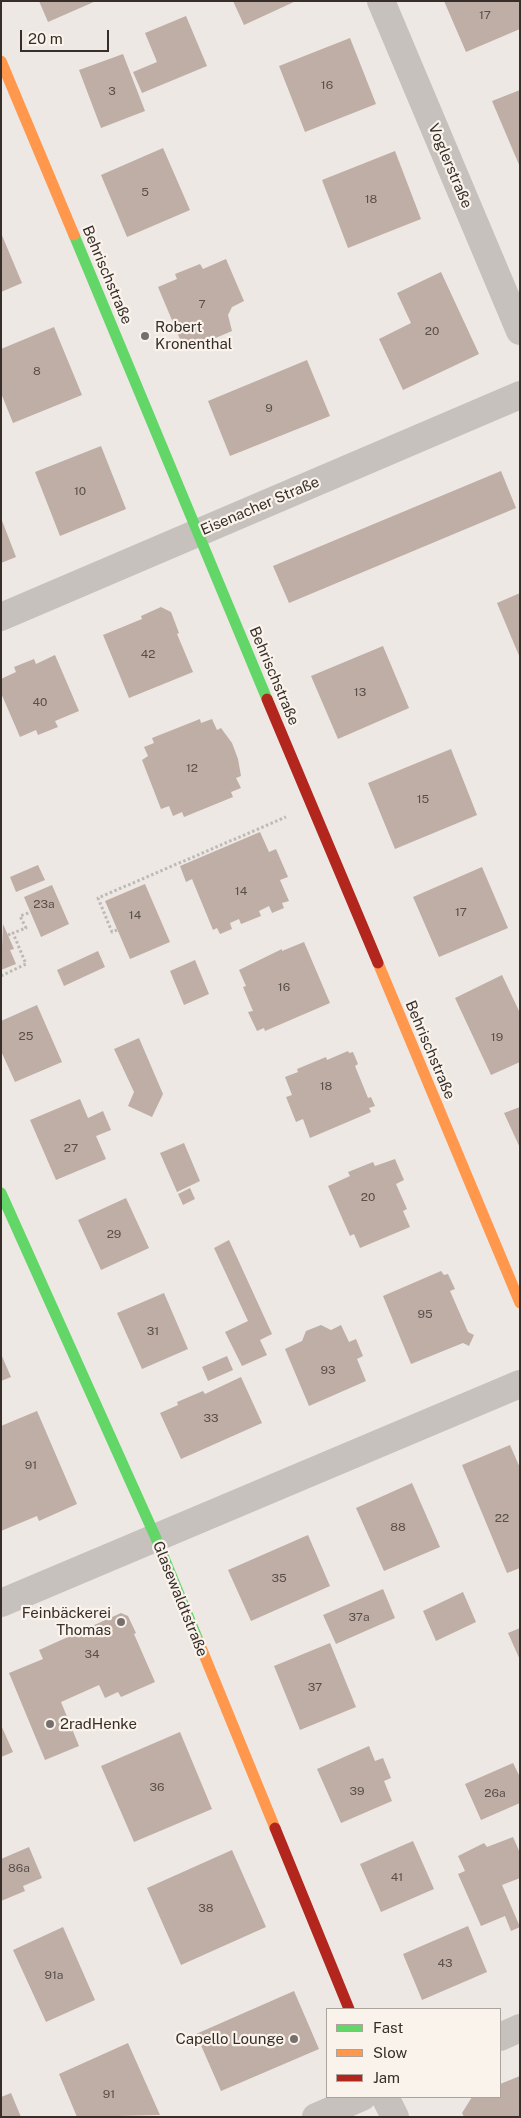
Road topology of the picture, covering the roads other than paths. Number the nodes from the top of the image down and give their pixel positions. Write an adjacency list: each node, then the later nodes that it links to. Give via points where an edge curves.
1 (381, 1): 3 (street, Voglerstraße)
2 (1, 61): 5 (street, Behrischstraße)
3 (520, 331)
4 (520, 395): 5 (street, Eisenacher Straße)
5 (198, 532): 6 (street, Eisenacher Straße); 8 (street, Behrischstraße)
6 (1, 617)
7 (1, 1192): 10 (street, Glasewaldtstraße)
8 (520, 1303)
9 (520, 1384): 10 (street)
10 (155, 1536): 11 (street); 12 (street, Glasewaldtstraße)
11 (1, 1603)
12 (349, 2008)
13 (520, 2028): 14 (street)
14 (501, 2037)
15 (360, 2098): 17 (street)
16 (386, 2098): 18 (street)
17 (316, 2117)
18 (395, 2117)

